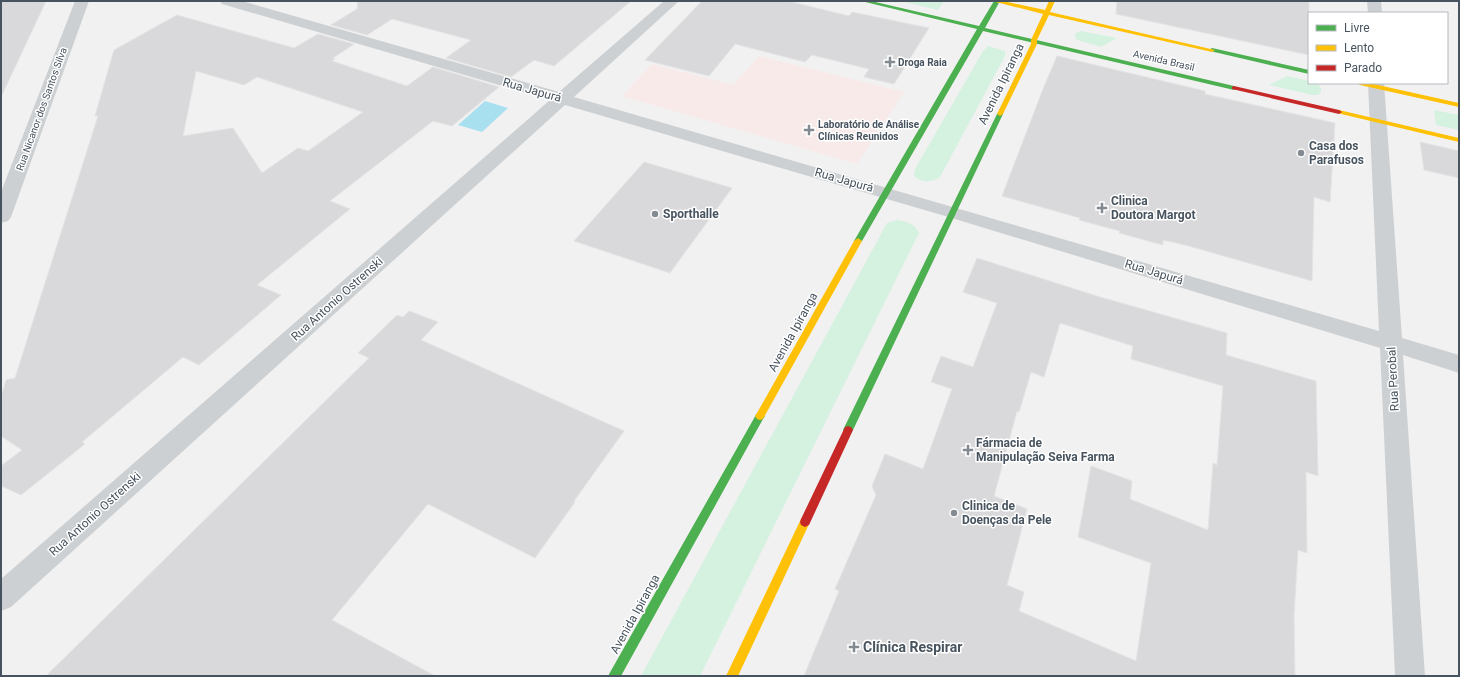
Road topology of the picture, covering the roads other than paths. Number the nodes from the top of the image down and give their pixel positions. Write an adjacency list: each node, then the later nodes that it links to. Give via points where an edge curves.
1 (82, 1): 20 (street, Rua Nicanor dos Santos Silva)
2 (227, 1): 14 (street, Rua Japurá)
3 (672, 1): 14 (street, Rua Antonio Ostrenski)
4 (864, 1): 10 (street, Avenida Brasil)
5 (996, 1): 9 (street, Avenida Brasil); 10 (street, Avenida Ipiranga)
6 (1052, 1): 9 (street, Avenida Ipiranga)
7 (1374, 1): 8 (street)
8 (1375, 12)
9 (1046, 13): 11 (street, Avenida Ipiranga); 12 (street, Avenida Brasil)
10 (982, 28): 11 (street, Avenida Brasil); 18 (street, Avenida Ipiranga)
11 (1034, 40): 16 (street, Avenida Brasil); 19 (street, Avenida Ipiranga)
12 (1308, 72)
13 (1376, 85): 15 (street); 16 (street, Rua Perobal)
14 (563, 99): 18 (street, Rua Japurá); 23 (street, Rua Antonio Ostrenski)
15 (1459, 105)
16 (1378, 121): 17 (street, Avenida Brasil); 21 (street, Rua Perobal)
17 (1459, 140)
18 (885, 192): 19 (street, Rua Japurá); 24 (street, Avenida Ipiranga)
19 (952, 212): 21 (street, Rua Japurá); 25 (street, Avenida Ipiranga)
20 (1, 217)
21 (1391, 343): 22 (street, Rua Japurá); 26 (street, Rua Perobal)
22 (1459, 364)
23 (1, 597)
24 (614, 676)
25 (732, 676)
26 (1410, 676)

